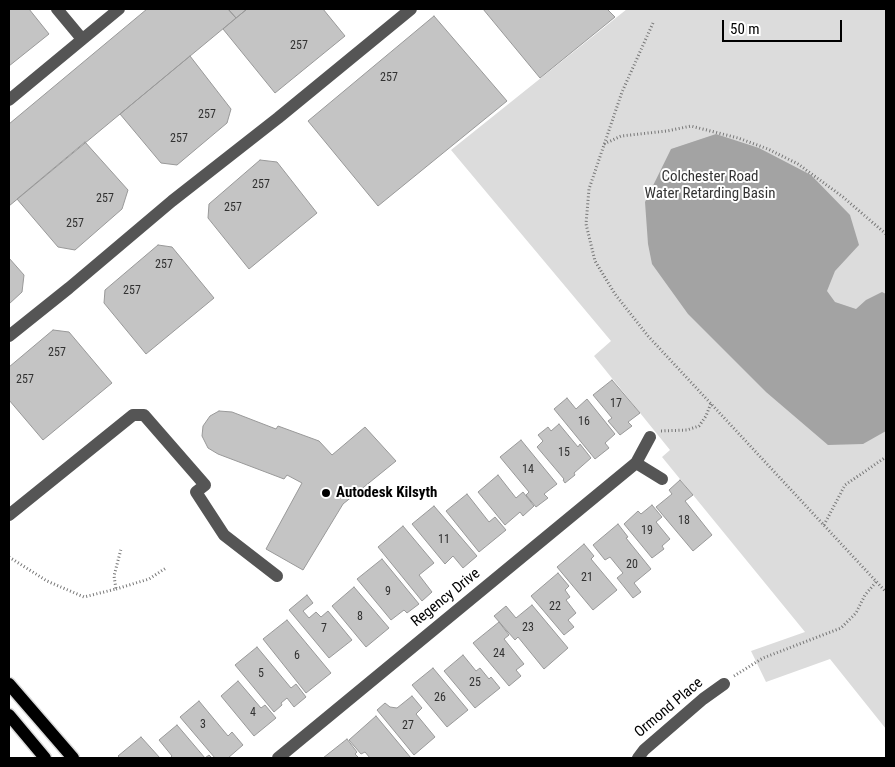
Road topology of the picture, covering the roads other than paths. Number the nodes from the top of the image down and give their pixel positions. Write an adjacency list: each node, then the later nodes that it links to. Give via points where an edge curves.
1 (57, 9): 4 (street)
2 (119, 9): 4 (street)
3 (411, 9): 6 (street)
4 (82, 39): 5 (street)
5 (9, 100)
6 (9, 336)
7 (650, 437): 8 (street, Regency Drive)
8 (636, 463): 9 (street); 17 (street, Regency Drive)
9 (662, 479)
10 (9, 515): 11 (street, via 133,415 144,415 205,485 196,492 224,535)
11 (277, 576)
12 (9, 684): 16 (main road)
13 (724, 684): 18 (street, Ormond Place)
14 (9, 715): 15 (main road)
15 (45, 758)
16 (73, 758)
17 (278, 758)
18 (638, 758)

